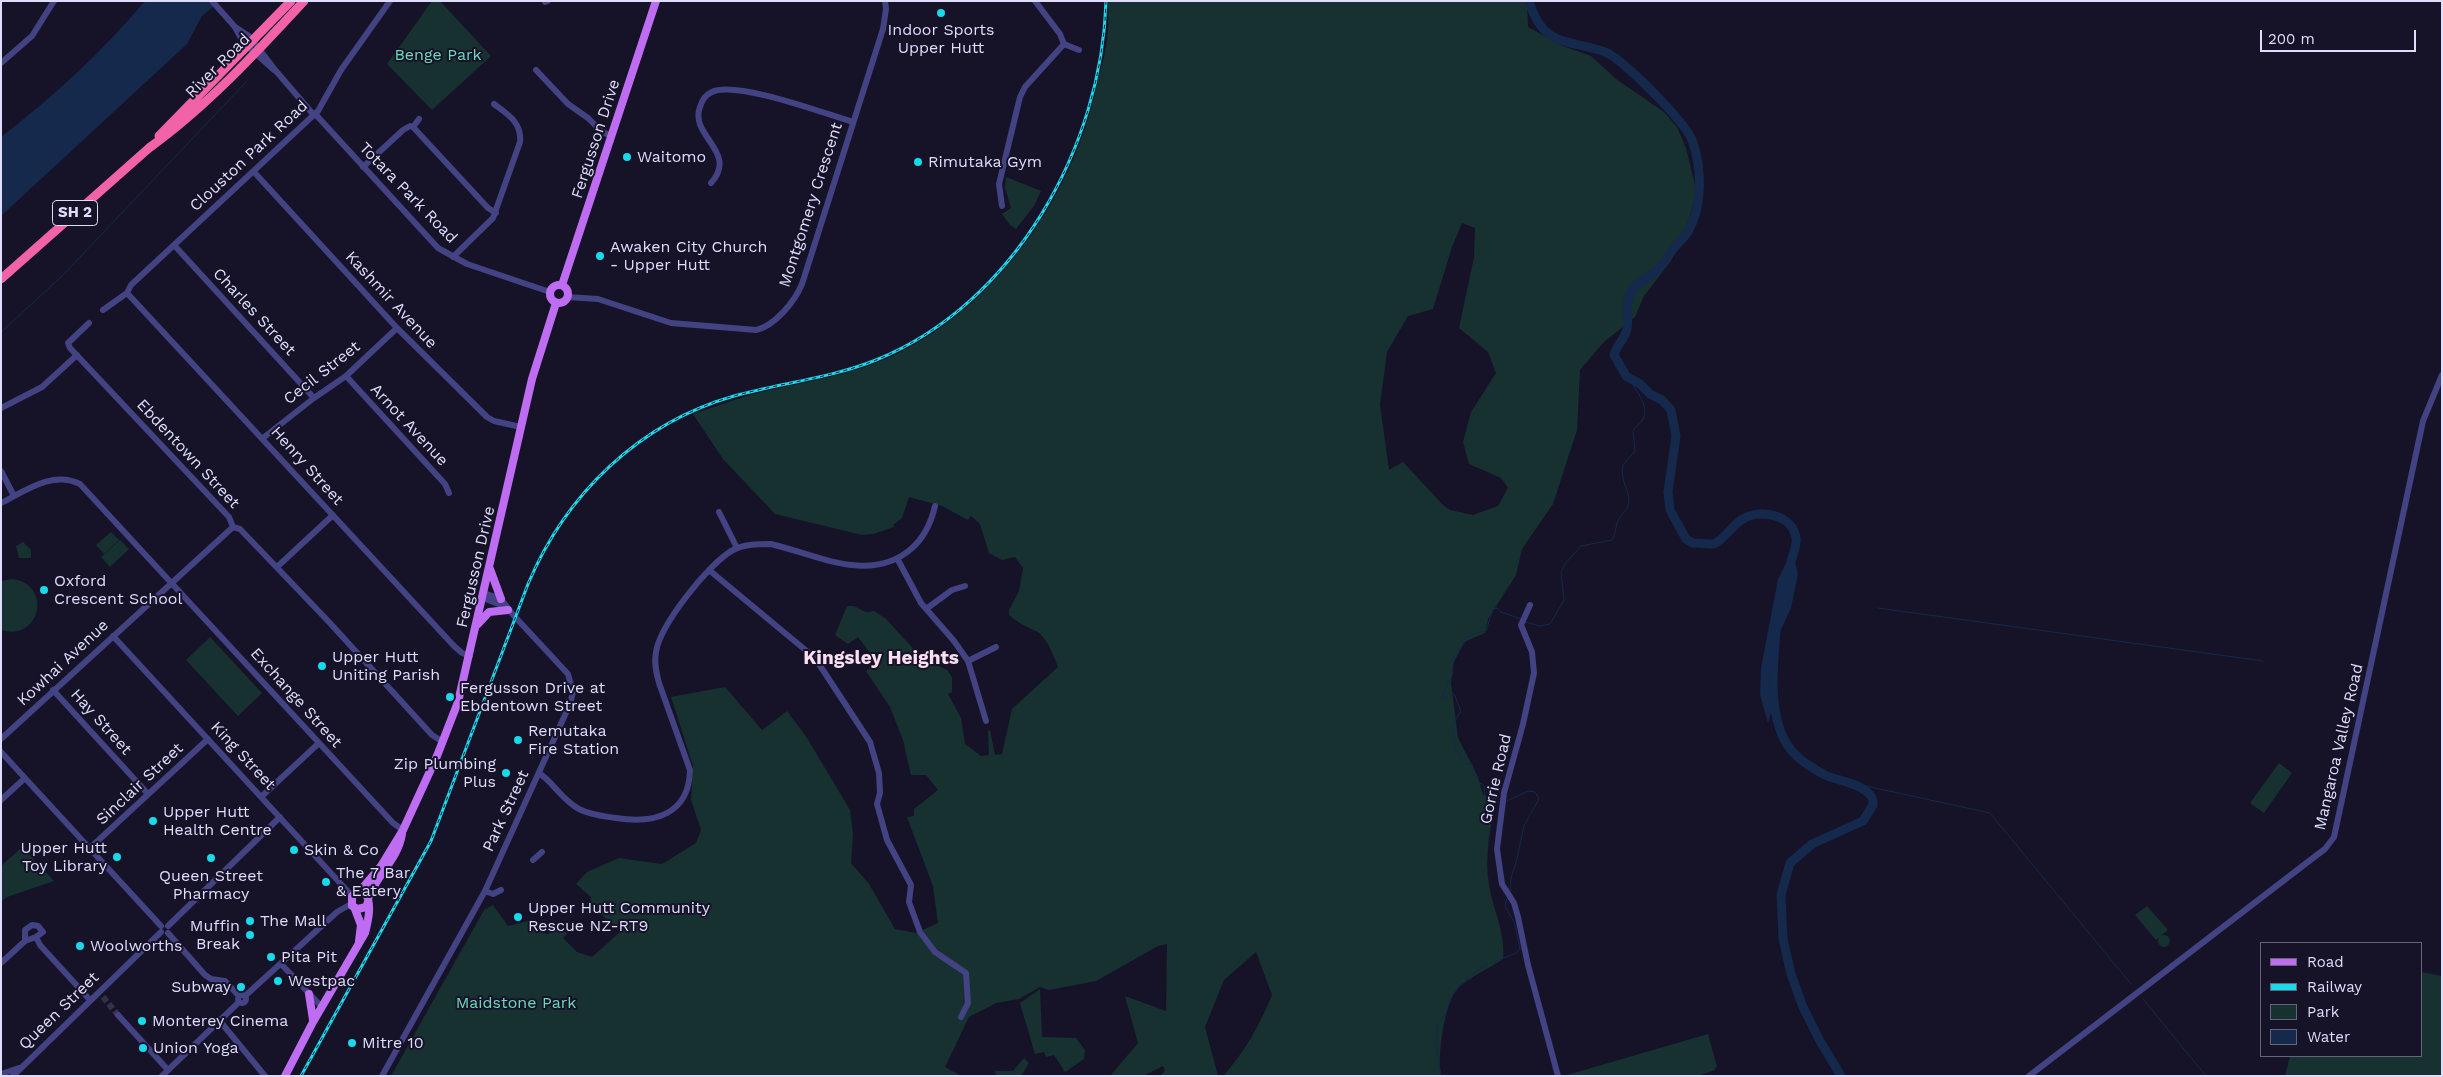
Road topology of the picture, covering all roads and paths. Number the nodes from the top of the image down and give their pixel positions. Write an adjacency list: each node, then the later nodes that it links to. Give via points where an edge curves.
1 (54, 1): 12 (street, via 32,36)
2 (212, 1): 10 (street, Totara Park Road)
3 (291, 1): 10 (highway, River Road / SH 2)
4 (304, 1): 10 (highway, River Road / SH 2)
5 (390, 1): 15 (street, Clouston Park Road, via 341,70)
6 (656, 1): 19 (main road, Fergusson Drive)
7 (885, 1): 17 (street, Montgomery Crescent, via 883,29)
8 (1035, 1): 9 (street)
9 (1064, 44): 11 (street); 23 (street, via 1025,87 1020,97 999,184)
10 (254, 47): 15 (street, Totara Park Road); 27 (highway, River Road / SH 2, via 173,130)
11 (1079, 50)
12 (1, 63)
13 (536, 70): 19 (street, via 568,104 584,114 603,133)
14 (494, 104): 24 (street, via 514,120 521,134)
15 (315, 115): 20 (street, Totara Park Road); 21 (street, Clouston Park Road)
16 (419, 119): 18 (street)
17 (853, 122): 22 (street, via 768,96 731,90 713,91 702,102 698,117 702,130 719,157 719,169); 31 (street, Montgomery Crescent, via 802,284 792,302 764,327 751,330 671,323 598,299)
18 (413, 127): 20 (street, via 403,130); 24 (street)
19 (612, 136): 28 (main road, Fergusson Drive)
20 (363, 167): 26 (street, Totara Park Road, via 438,248)
21 (254, 172): 25 (street, Clouston Park Road); 35 (street, Kashmir Avenue)
22 (711, 183)
23 (1002, 206)
24 (496, 213): 26 (street)
25 (174, 245): 29 (street, Clouston Park Road); 39 (street, Charles Street)
26 (453, 258): 30 (street, Totara Park Road)
27 (1, 279)
28 (562, 286): 30 (main road, via 553,287); 31 (main road)
29 (126, 292): 33 (street, Clouston Park Road); 42 (street, Henry Street)
30 (550, 292): 32 (main road, via 550,298)
31 (568, 296): 32 (main road, via 562,303)
32 (556, 303): 41 (main road, Fergusson Drive, via 532,378)
33 (104, 310)
34 (89, 323): 36 (street, via 68,343)
35 (397, 328): 38 (street, Cecil Street); 41 (street, Kashmir Avenue, via 487,417)
36 (77, 355): 40 (street, via 42,387); 50 (street, Ebdentown Street, via 229,517)
37 (2442, 375): 115 (street, Mangaroa Valley Road, via 2425,412 2334,837 2314,858)
38 (346, 376): 39 (street, Cecil Street); 44 (street, Arnot Avenue, via 445,484)
39 (314, 398): 42 (street, Cecil Street)
40 (1, 408)
41 (521, 427): 54 (main road, Fergusson Drive)
42 (263, 438): 49 (street, Henry Street)
43 (1, 470): 45 (street)
44 (449, 493)
45 (14, 496): 46 (street, Exchange Street); 56 (street, Exchange Street, via 51,480 67,479 80,484)
46 (1, 503)
47 (935, 506): 52 (street, via 922,538)
48 (719, 512): 51 (street)
49 (333, 515): 53 (street); 66 (street, Henry Street, via 454,646)
50 (233, 527): 53 (street, Ebdentown Street, via 240,529); 56 (street, Kowhai Avenue)
51 (738, 548): 52 (street, via 771,544 860,567); 55 (street)
52 (898, 560): 62 (street)
53 (277, 567): 72 (street, Ebdentown Street, via 432,735)
54 (490, 567): 58 (main road, Fergusson Drive); 59 (main road)
55 (709, 570): 77 (street, via 671,617 656,651 659,683 690,770 688,787 679,802 661,817 621,819 584,811); 103 (street, via 819,663 874,749 880,788 877,804 887,840 910,884 909,902 923,938 942,957 966,973 968,1003)
56 (171, 582): 64 (street, Kowhai Avenue); 73 (street, Exchange Street)
57 (965, 586): 62 (street, via 952,590)
58 (483, 595): 59 (street); 61 (street, Park Street); 63 (main road, Fergusson Drive)
59 (501, 599): 61 (street, Park Street)
60 (1530, 605): 114 (street, Gorrie Road, via 1521,625 1532,652 1534,673 1526,716 1504,794 1497,855 1505,890 1514,903)
61 (507, 608): 63 (main road, via 490,612); 75 (street, Park Street, via 563,666 571,679 573,692)
62 (926, 609): 67 (street)
63 (477, 624): 66 (main road, Fergusson Drive)
64 (113, 636): 68 (street, Kowhai Avenue); 71 (street, King Street)
65 (996, 647): 67 (street)
66 (470, 656): 72 (main road, Fergusson Drive)
67 (968, 661): 69 (street)
68 (53, 690): 70 (street, Kowhai Avenue); 79 (street, Hay Street)
69 (986, 720)
70 (1, 739)
71 (208, 739): 79 (street, Sinclair Street); 80 (street, King Street)
72 (443, 742): 83 (main road, Fergusson Drive)
73 (319, 743): 80 (street); 83 (street, Exchange Street)
74 (1, 752): 76 (street)
75 (539, 773): 77 (street); 78 (street, Park Street)
76 (25, 778): 81 (street); 84 (street)
77 (552, 786): 78 (street, via 538,785)
78 (531, 789): 87 (street, Park Street)
79 (148, 794): 84 (street, Sinclair Street)
80 (262, 797): 82 (street, King Street)
81 (1, 800)
82 (280, 817): 89 (street, King Street); 92 (street, Queen Street)
83 (403, 830): 89 (main road, Fergusson Drive, via 381,866); 90 (main road, Fergusson Drive, via 395,855 376,881)
84 (90, 848): 92 (street)
85 (542, 852): 86 (street)
86 (533, 860)
87 (485, 890): 88 (street, via 493,894); 113 (street, Park Street)
88 (501, 890)
89 (355, 894): 90 (main road, via 364,893); 91 (main road)
90 (368, 900): 91 (main road, via 364,908); 95 (main road, Fergusson Drive, via 367,925)
91 (353, 907): 95 (main road, via 361,925); 97 (street, via 337,912)
92 (164, 929): 99 (street, via 207,977 225,981); 100 (street, Queen Street)
93 (36, 937): 94 (street); 94 (street, via 43,932 32,925 25,930); 100 (street)
94 (25, 941): 96 (street)
95 (359, 941): 101 (main road, Fergusson Drive)
96 (1, 963)
97 (282, 964): 98 (street); 99 (street)
98 (309, 994): 101 (street); 105 (main road)
99 (241, 998): 104 (street)
100 (90, 1000): 106 (street, Queen Street)
101 (322, 1007): 105 (main road, Fergusson Drive)
102 (118, 1015): 107 (street)
103 (961, 1017)
104 (219, 1020): 107 (street); 109 (street)
105 (313, 1022): 112 (main road, Fergusson Drive)
106 (19, 1068): 108 (street, Queen Street); 110 (street, Queen Street)
107 (168, 1070): 111 (street)
108 (1, 1074)
109 (263, 1074)
110 (13, 1076)
111 (162, 1076)
112 (285, 1076)
113 (382, 1076)
114 (1558, 1076)
115 (2028, 1076)

